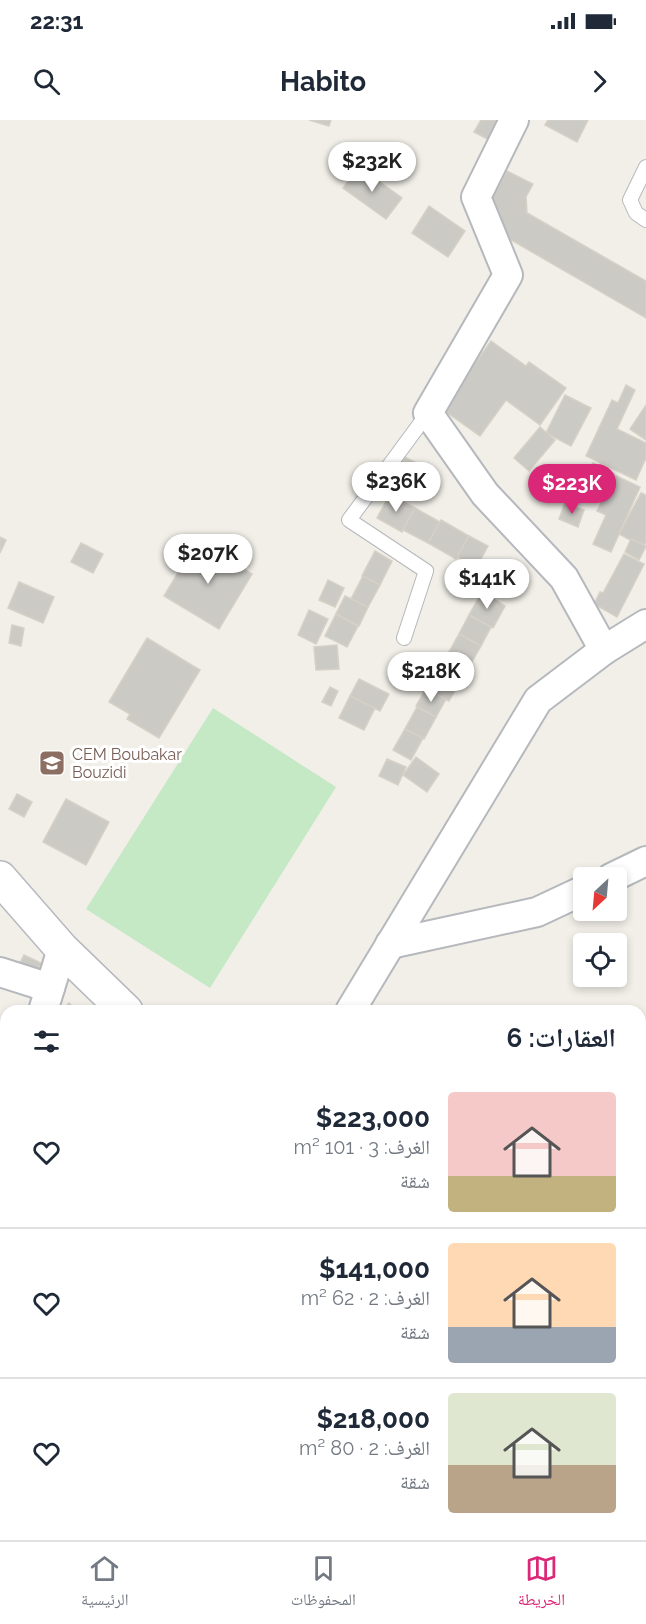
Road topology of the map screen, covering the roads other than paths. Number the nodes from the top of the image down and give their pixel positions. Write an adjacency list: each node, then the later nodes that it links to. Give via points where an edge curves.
1 (514, 120): 4 (street, via 476,197 508,275)
2 (646, 167): 3 (lane, via 630,200 636,213)
3 (646, 220)
4 (428, 413): 6 (lane, via 349,520 426,571); 7 (street, via 485,494 564,578)
5 (646, 624): 7 (street)
6 (404, 638)
7 (604, 650): 12 (street, via 537,700)
8 (646, 861): 9 (street)
9 (627, 870)
10 (0, 878): 13 (main road)
11 (573, 895): 12 (street, via 537,912)
12 (390, 944): 17 (street)
13 (62, 949): 15 (street); 16 (main road)
14 (0, 972): 15 (street)
15 (46, 1000)
16 (120, 1005)
17 (354, 1005)

